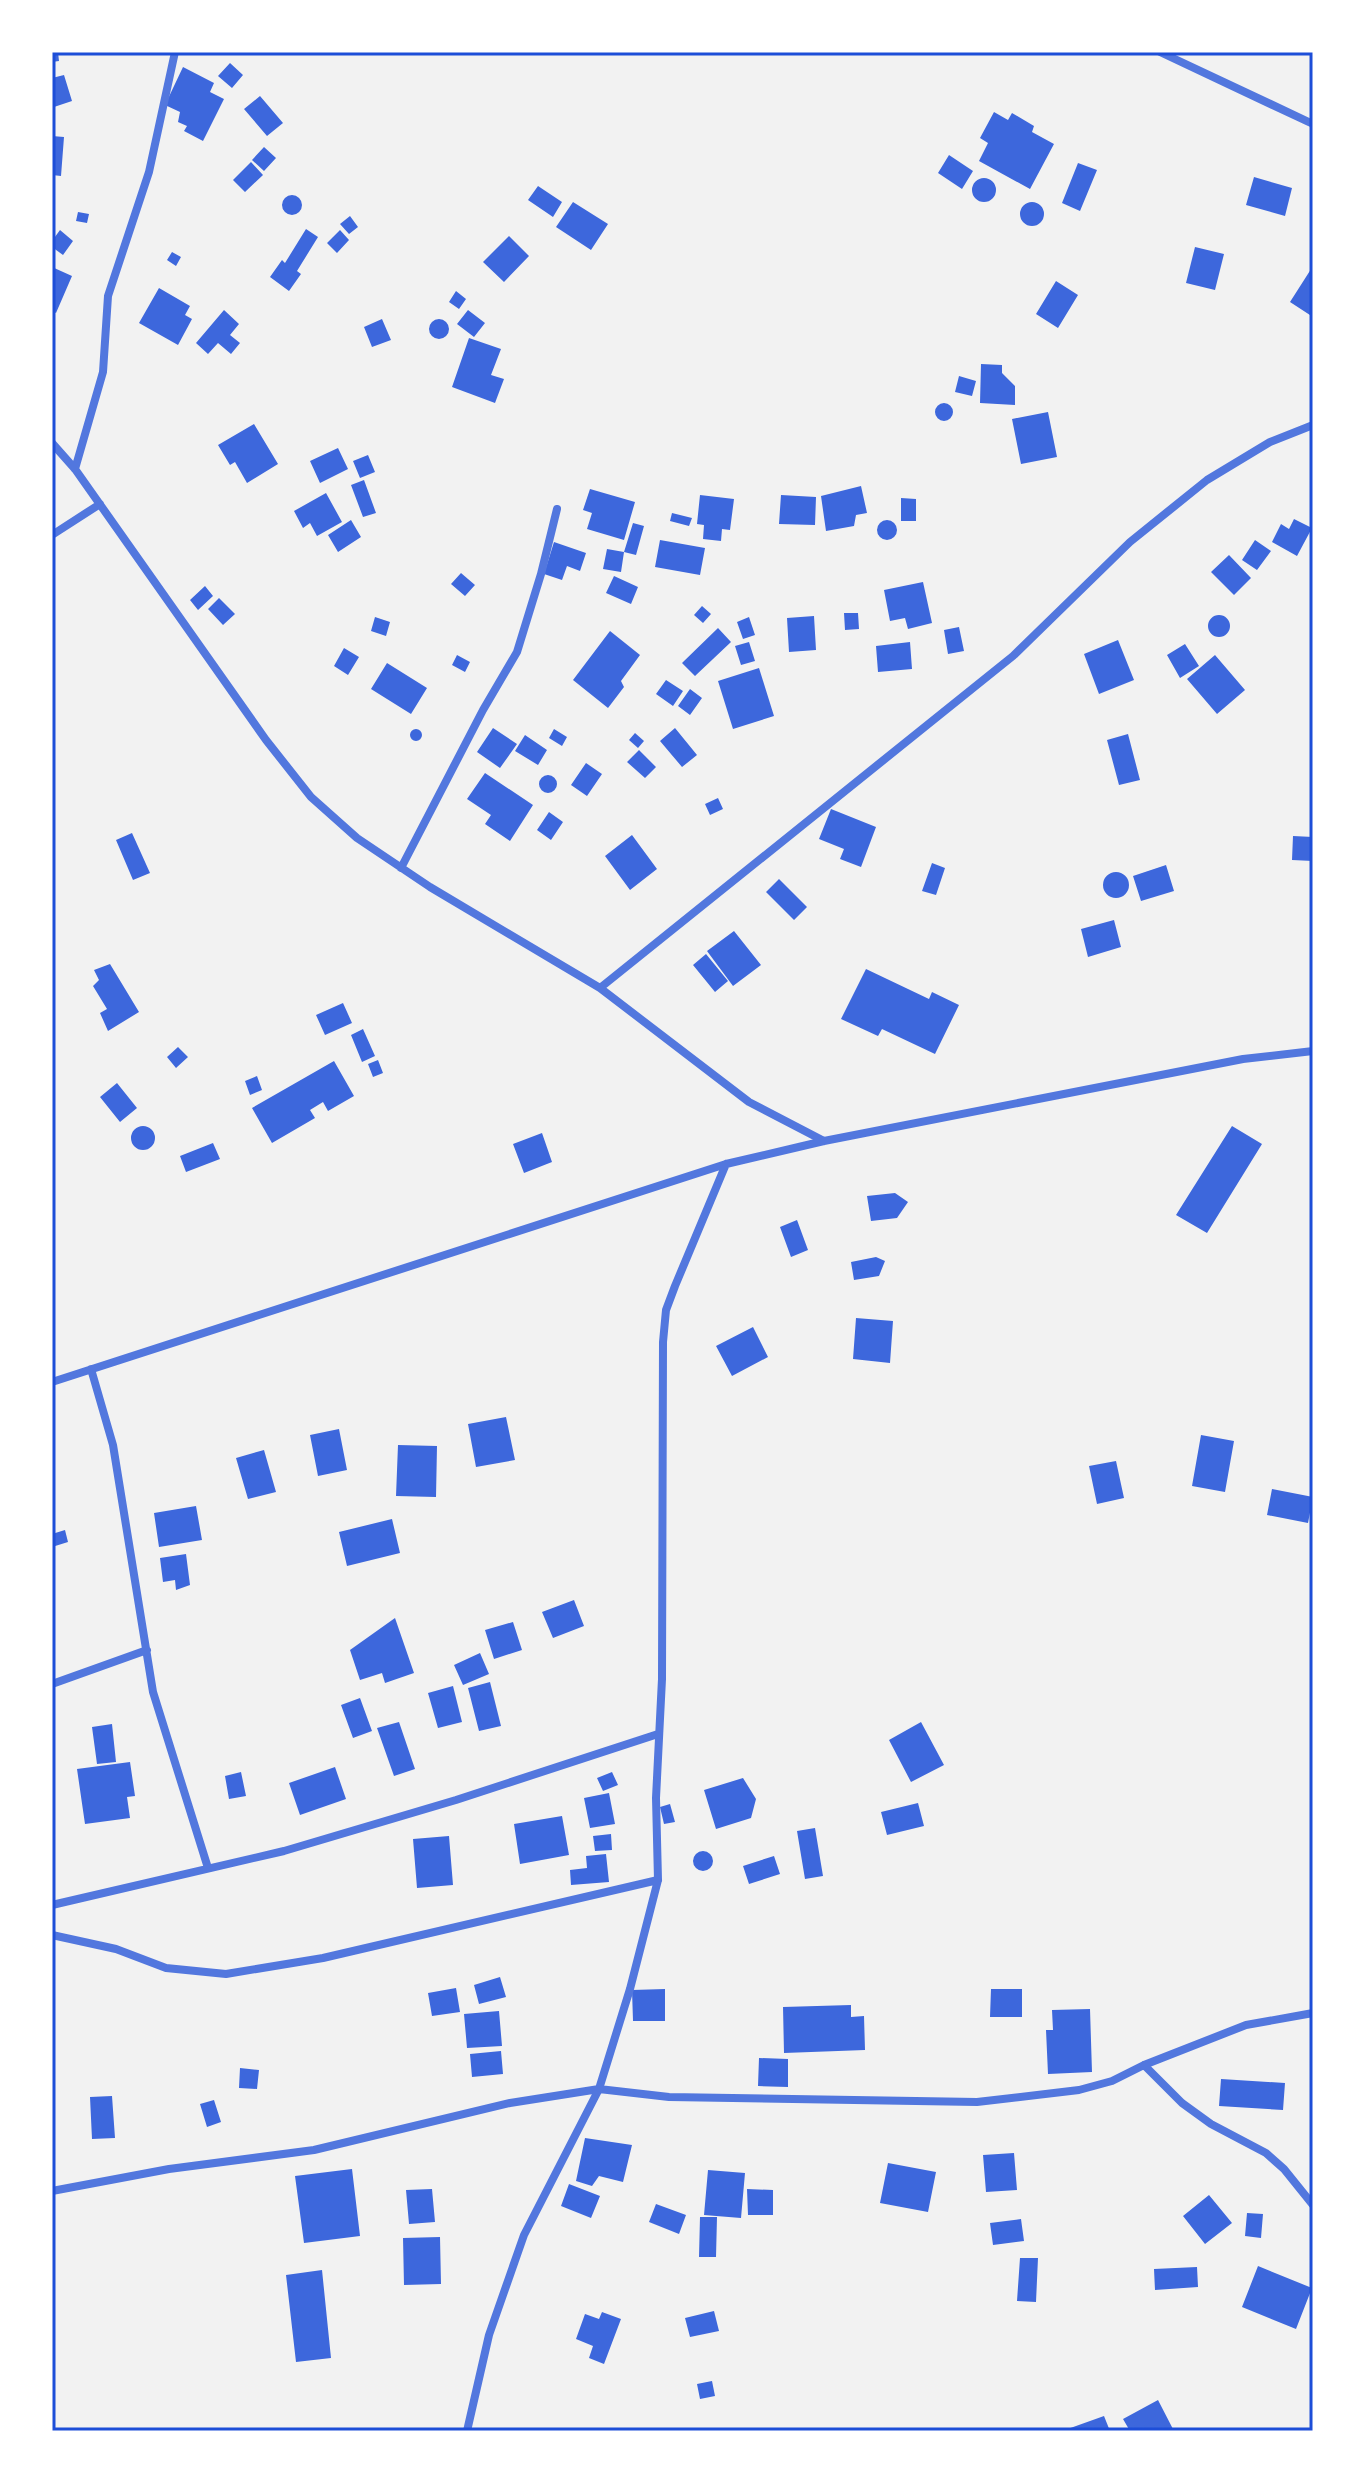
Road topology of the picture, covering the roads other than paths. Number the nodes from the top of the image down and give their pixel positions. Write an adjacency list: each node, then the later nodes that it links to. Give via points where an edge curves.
1 (175, 52): 6 (street, via 149,172 108,296 103,372)
2 (1159, 52): 3 (street)
3 (1313, 124)
4 (1313, 425): 11 (street, via 1270,442 1207,480 1130,542 1013,656)
5 (52, 443): 6 (street)
6 (75, 469): 7 (street)
7 (100, 504): 9 (street); 10 (street, via 311,797)
8 (557, 509): 10 (street, via 517,652)
9 (52, 535)
10 (401, 868): 11 (street)
11 (600, 988): 13 (street, via 749,1102)
12 (1313, 1051): 13 (street, via 1243,1059)
13 (824, 1141): 14 (street)
14 (726, 1164): 15 (street); 19 (street, via 666,1310)
15 (91, 1369): 16 (street); 17 (street, via 113,1445)
16 (52, 1382)
17 (147, 1650): 18 (street); 20 (street, via 153,1692)
18 (52, 1684)
19 (658, 1734): 20 (street, via 456,1800); 21 (street)
20 (208, 1868): 22 (street)
21 (658, 1880): 23 (street, via 323,1958 226,1974 166,1968 116,1949); 26 (street)
22 (52, 1905)
23 (52, 1935)
24 (1313, 2013): 25 (street, via 1246,2025)
25 (1144, 2065): 26 (street, via 1079,2090 977,2102 669,2097); 28 (street, via 1211,2124 1266,2153)
26 (599, 2089): 27 (street, via 510,2103 314,2150); 29 (street, via 524,2235 489,2335)
27 (52, 2191)
28 (1313, 2205)
29 (467, 2431)

